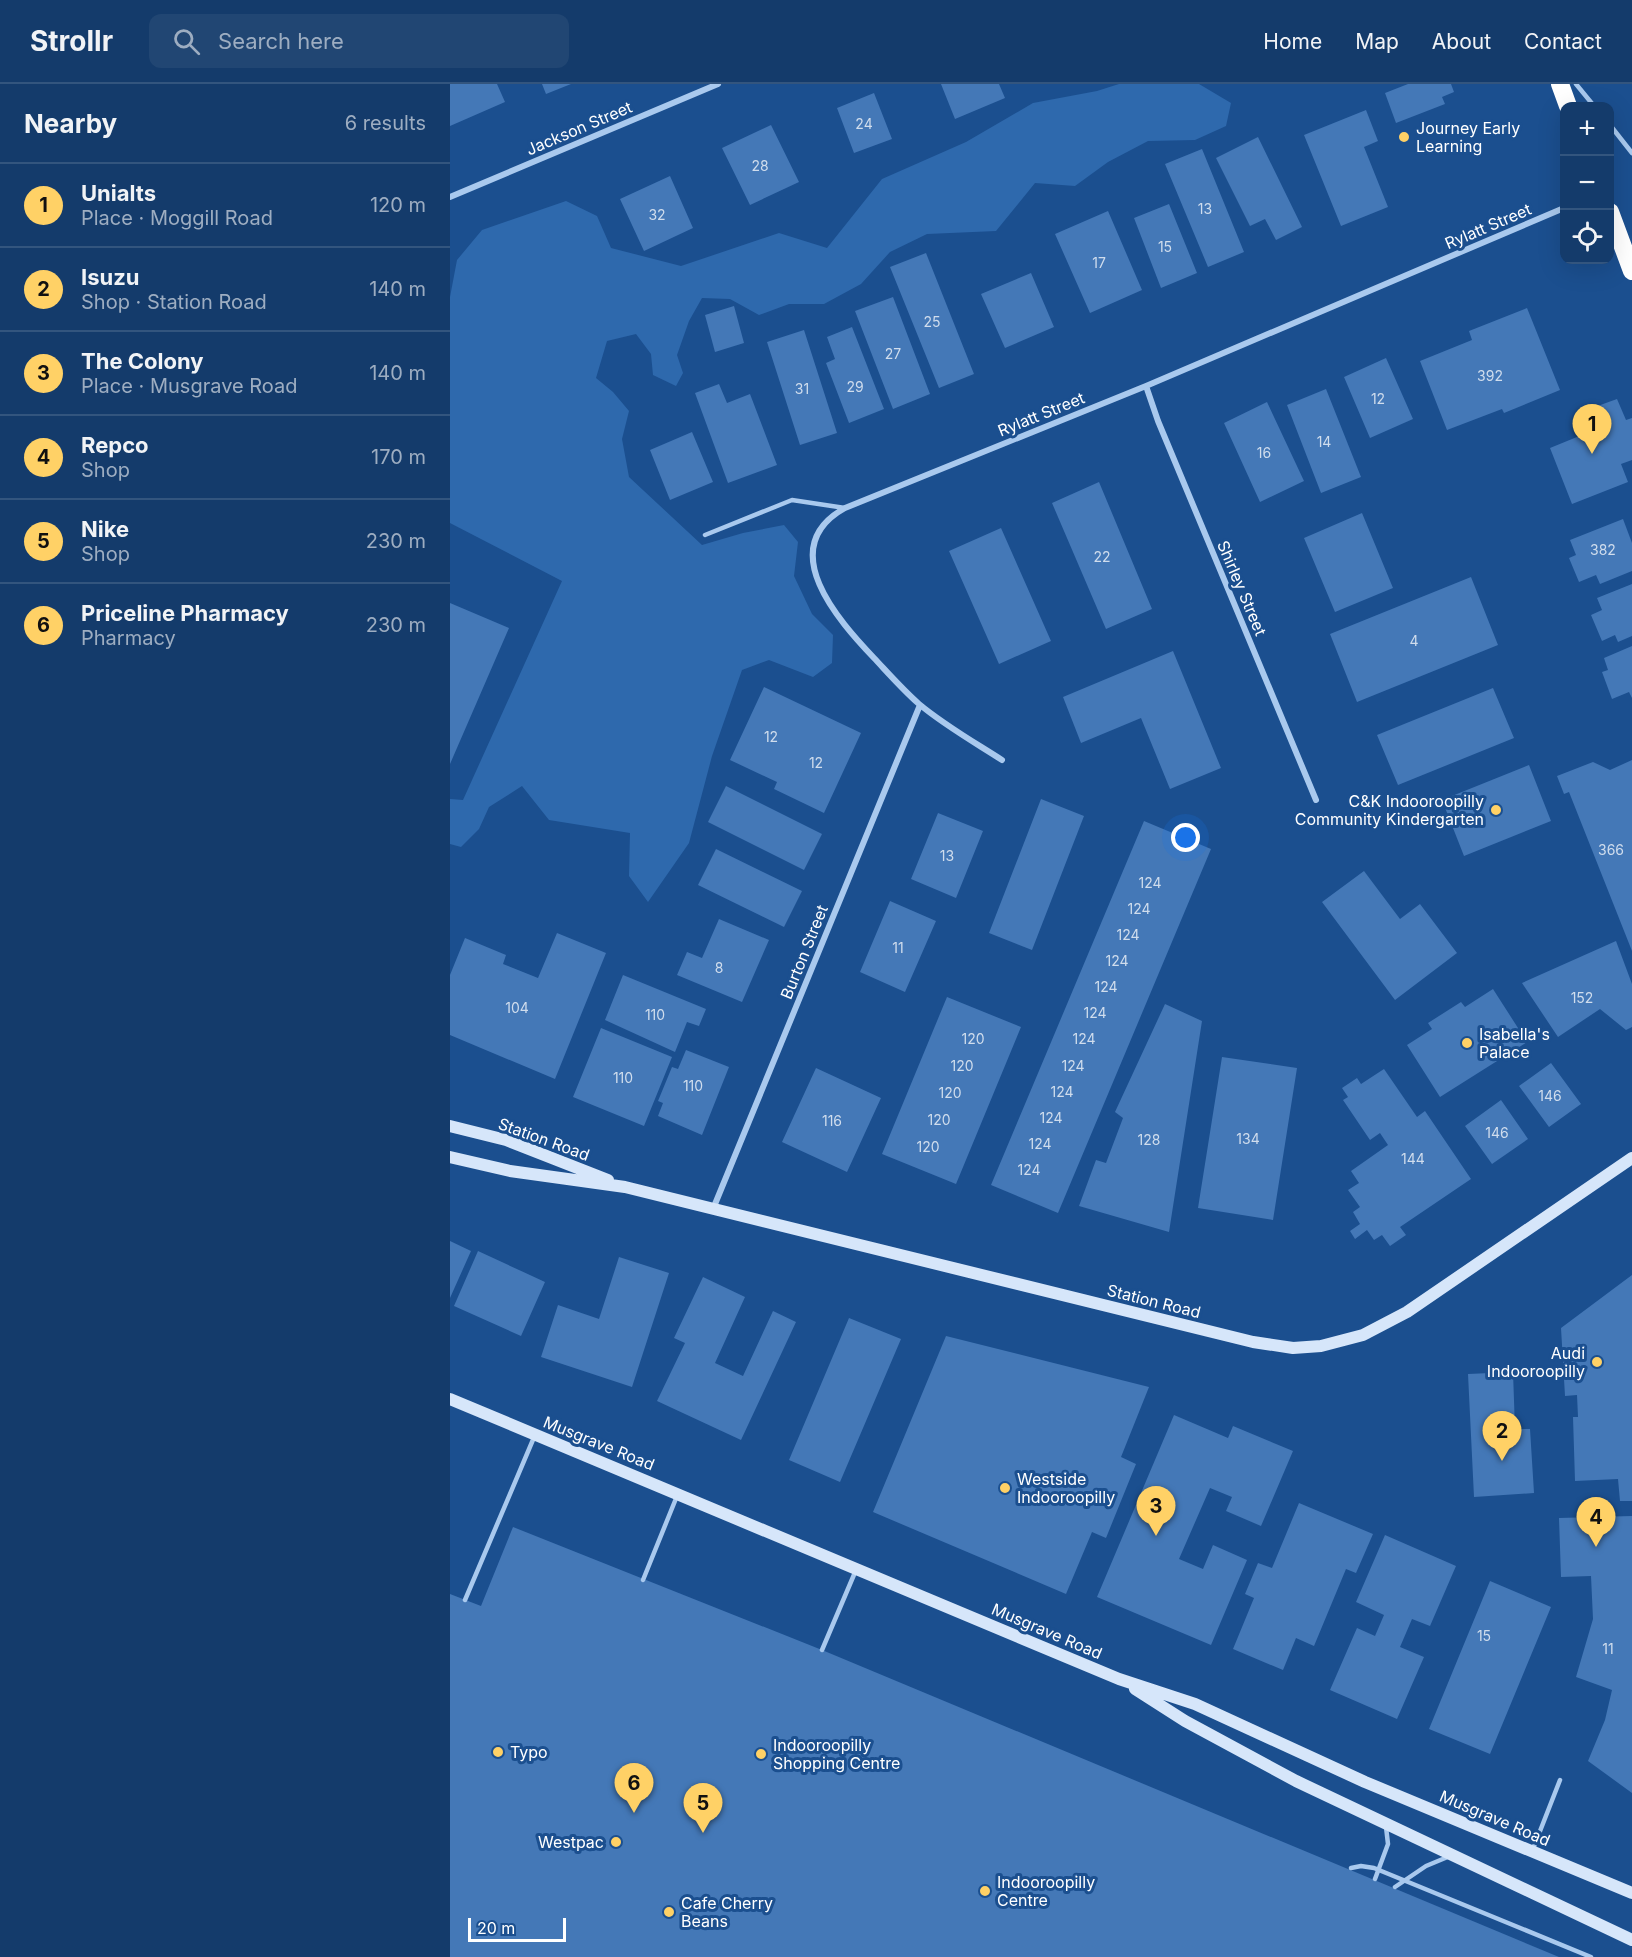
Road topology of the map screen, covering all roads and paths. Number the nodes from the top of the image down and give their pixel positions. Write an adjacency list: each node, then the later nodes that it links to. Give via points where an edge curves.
1 (718, 84): 8 (street, Jackson Street)
2 (1560, 84): 4 (highway)
3 (1576, 84): 5 (lane)
4 (1567, 102)
5 (1591, 102)
6 (1614, 130): 7 (lane)
7 (1632, 153)
8 (450, 197)
9 (1560, 210): 12 (street, Rylatt Street)
10 (1614, 223): 11 (highway)
11 (1632, 271)
12 (1146, 386): 13 (street, Rylatt Street); 17 (street, Shirley Street)
13 (845, 508): 14 (lane, via 792,500); 15 (street, Rylatt Street, via 819,533 815,558 819,586 841,622)
14 (705, 535)
15 (920, 705): 16 (street, Rylatt Street); 22 (street, Burton Street)
16 (1002, 760)
17 (1316, 800)
18 (450, 1126): 21 (street, Station Road, via 506,1140)
19 (450, 1157): 21 (street, Station Road, via 510,1171)
20 (1632, 1158): 22 (street, Station Road, via 1407,1312 1363,1335 1321,1346 1293,1348 1230,1336)
21 (626, 1187): 22 (street, Station Road)
22 (714, 1209)
23 (450, 1399): 24 (street, Musgrave Road)
24 (534, 1435): 25 (street, Musgrave Road); 28 (lane)
25 (678, 1494): 26 (street, Musgrave Road); 27 (lane)
26 (856, 1570): 29 (lane); 30 (street, Musgrave Road)
27 (643, 1580)
28 (465, 1600)
29 (822, 1650)
30 (1119, 1679): 32 (street, via 1185,1721); 33 (street, Musgrave Road, via 1195,1704 1365,1782)
31 (1560, 1780): 33 (lane)
32 (1384, 1824): 34 (street); 36 (lane, via 1388,1844)
33 (1532, 1852): 38 (street, Musgrave Road)
34 (1455, 1855): 37 (lane, via 1433,1863); 39 (street)
35 (1351, 1868): 40 (lane, bridge, via 1374,1868)
36 (1375, 1879)
37 (1395, 1887)
38 (1632, 1893)
39 (1632, 1940)
40 (1591, 1957)

